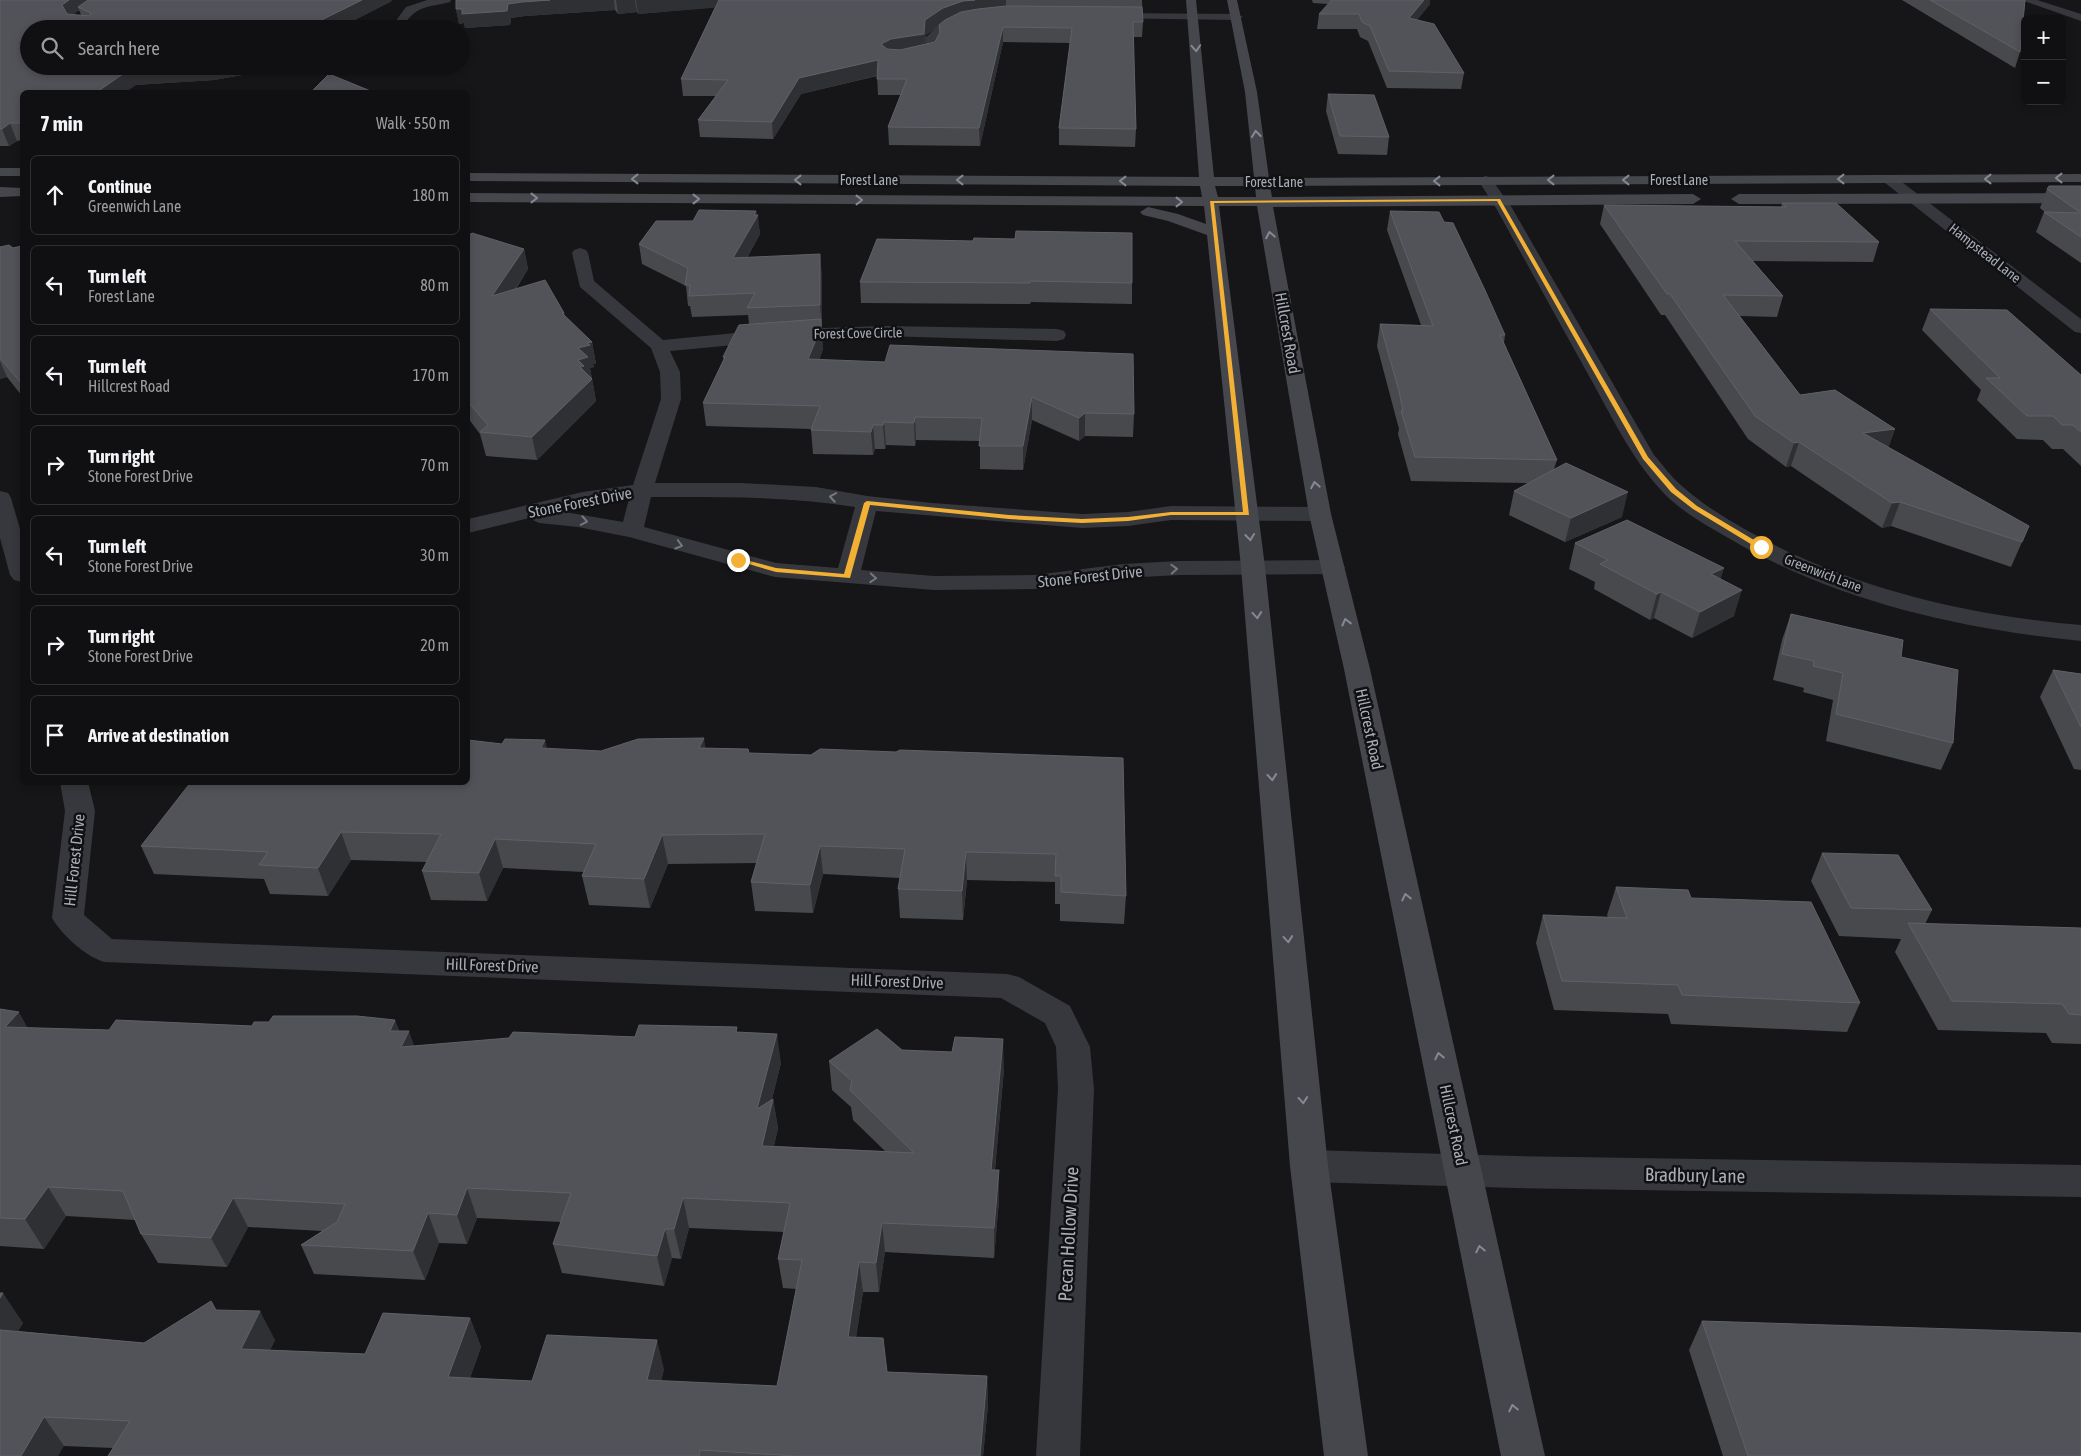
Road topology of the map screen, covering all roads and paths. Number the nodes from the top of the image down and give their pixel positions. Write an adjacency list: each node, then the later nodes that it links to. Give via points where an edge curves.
1 (446, 0): 10 (street, via 416,6 404,12)
2 (1191, 0): 6 (main road)
3 (1232, 0): 7 (main road, Hillcrest Road)
4 (2026, 0): 9 (street)
5 (1097, 16): 6 (street)
6 (1194, 16): 7 (street); 19 (main road, one-way to 19)
7 (1237, 17): 20 (main road, Hillcrest Road, one-way to 7, via 1251,92)
8 (987, 18): 11 (street, via 943,27 931,38 931,53)
9 (2081, 18)
10 (400, 20)
11 (898, 60)
12 (0, 172): 13 (main road)
13 (20, 172)
14 (470, 177): 15 (main road, Forest Lane)
15 (512, 178): 19 (main road, Forest Lane, one-way to 15); 24 (main road)
16 (2081, 178): 17 (main road, Forest Lane, one-way to 17)
17 (1889, 179): 18 (main road, Forest Lane, one-way to 18); 26 (street, Hampstead Lane)
18 (1485, 180): 20 (main road, Forest Lane, one-way to 20); 28 (street, Greenwich Lane)
19 (1207, 182): 20 (main road, Forest Lane); 29 (main road)
20 (1262, 182): 30 (main road, Hillcrest Road)
21 (0, 192): 22 (main road)
22 (20, 192)
23 (470, 198): 24 (main road, Forest Lane)
24 (494, 198): 27 (main road, Forest Lane, one-way to 27)
25 (2081, 198): 26 (main road, Forest Lane)
26 (1916, 199): 28 (main road, Forest Lane); 33 (street, Hampstead Lane)
27 (892, 200): 29 (main road, Forest Lane, one-way to 29); 31 (main road, via 967,208 1151,213 1181,219)
28 (1498, 200): 30 (main road, Forest Lane); 48 (street, Greenwich Lane, via 1645,458 1673,490 1695,507 1775,555 1856,587 1955,615)
29 (1211, 202): 30 (main road, Forest Lane); 31 (main road)
30 (1265, 202): 41 (main road, Hillcrest Road, one-way to 30)
31 (1215, 232): 40 (main road)
32 (580, 253): 35 (street, via 586,282)
33 (2081, 328)
34 (1057, 335): 35 (street, Forest Cove Circle, via 883,331 766,336)
35 (659, 346): 36 (street, via 670,372 671,399)
36 (642, 490): 38 (street, Stone Forest Drive, one-way to 36, via 816,494); 39 (street, Stone Forest Drive, via 583,498); 43 (street, Stone Forest Drive)
37 (0, 498): 46 (street)
38 (867, 503): 40 (street, Stone Forest Drive, via 1082,521 1171,514); 47 (street)
39 (518, 514): 42 (street, Stone Forest Drive); 43 (street, Stone Forest Drive, one-way to 43, via 578,520)
40 (1247, 514): 41 (street, Stone Forest Drive); 44 (main road, one-way to 44)
41 (1320, 514): 45 (main road, Hillcrest Road)
42 (470, 526)
43 (632, 531): 47 (street, Stone Forest Drive, one-way to 47, via 776,570)
44 (1253, 566): 45 (street, Stone Forest Drive); 47 (street, Stone Forest Drive, one-way to 44, via 934,582 1035,582 1123,571); 51 (main road, one-way to 51)
45 (1333, 567): 52 (main road, Hillcrest Road, one-way to 45)
46 (20, 568)
47 (847, 577)
48 (2081, 633)
49 (75, 785): 50 (street, Hill Forest Drive, via 80,811 68,918 104,950 1007,986)
50 (1058, 1015): 54 (street, Pecan Hollow Drive, via 1073,1047 1076,1089)
51 (1309, 1166): 52 (street, Bradbury Lane); 55 (main road)
52 (1463, 1170): 53 (street, Bradbury Lane); 56 (main road, Hillcrest Road, one-way to 52)
53 (2081, 1181)
54 (1058, 1456)
55 (1346, 1456)
56 (1523, 1456)

